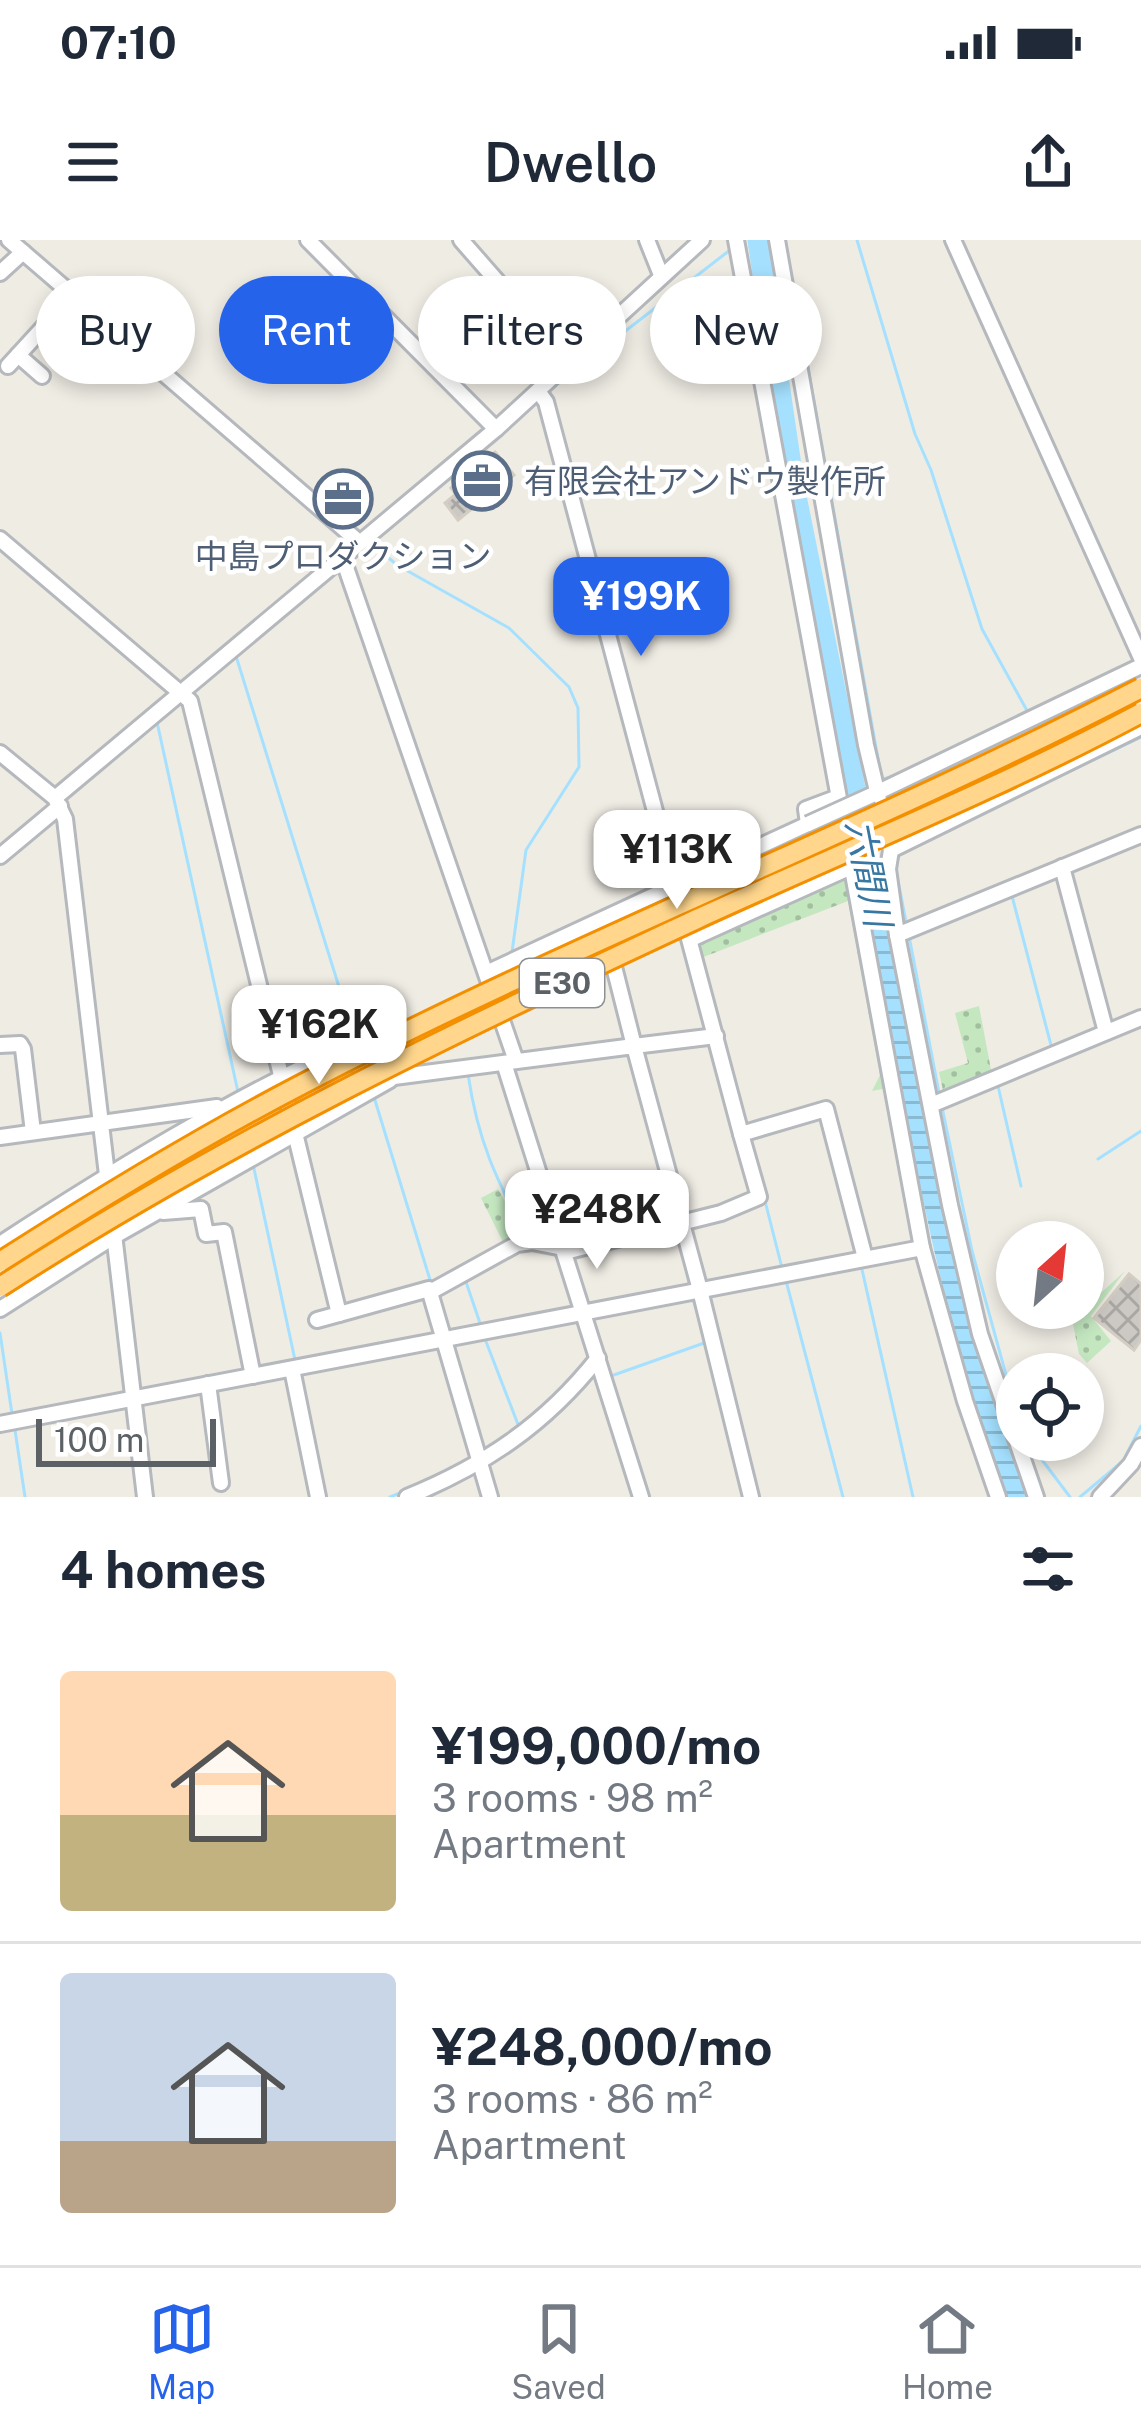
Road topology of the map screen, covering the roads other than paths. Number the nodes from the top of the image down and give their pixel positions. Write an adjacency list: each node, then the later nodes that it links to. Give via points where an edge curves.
1 (9, 240): 9 (street)
2 (308, 240): 20 (street)
3 (461, 240): 13 (street)
4 (647, 240): 11 (street)
5 (702, 240): 11 (street)
6 (736, 240): 31 (street)
7 (777, 240): 30 (street)
8 (953, 240): 24 (street)
9 (23, 252): 10 (street); 12 (street)
10 (0, 273)
11 (661, 275): 14 (street)
12 (51, 276)
13 (493, 276)
14 (626, 308)
15 (36, 335): 16 (street, via 13,360)
16 (36, 373)
17 (176, 384): 22 (street)
18 (550, 384): 19 (street)
19 (541, 394): 20 (street); 39 (street)
20 (496, 429): 22 (street)
21 (0, 539): 26 (street)
22 (359, 542): 23 (street)
23 (345, 560): 26 (street); 43 (street)
24 (1141, 662): 30 (street)
25 (1141, 688): 67 (highway, E30, bridge, via 296,1087)
26 (185, 695): 32 (street); 51 (street)
27 (1141, 713): 68 (highway, E30, bridge, via 408,1057 184,1173)
28 (1141, 727): 35 (street)
29 (0, 753): 32 (street)
30 (876, 793): 33 (street, bridge); 35 (street)
31 (838, 797): 33 (street, via 806,809); 37 (street)
32 (58, 799): 36 (street); 54 (street)
33 (808, 824): 39 (street)
34 (1141, 835): 38 (street)
35 (891, 850): 41 (street, via 887,868)
36 (0, 856)
37 (851, 867): 42 (street); 64 (street)
38 (1064, 871): 41 (street); 45 (street)
39 (676, 885): 40 (street); 42 (street)
40 (602, 919): 43 (street); 48 (street)
41 (904, 933): 52 (street)
42 (691, 939): 46 (street)
43 (487, 973): 49 (street)
44 (1141, 1018): 45 (street)
45 (1106, 1032): 52 (street)
46 (716, 1036): 48 (street); 56 (street)
47 (0, 1045): 55 (street, via 23,1049)
48 (634, 1046): 49 (street); 61 (street)
49 (509, 1062): 50 (street); 65 (street)
50 (394, 1078): 51 (street, via 358,1068 343,1047); 57 (street)
51 (280, 1079): 53 (street); 57 (street)
52 (937, 1102): 92 (street, via 980,1334)
53 (228, 1106): 54 (street); 59 (street)
54 (103, 1121): 55 (street); 59 (street)
55 (33, 1132): 58 (street)
56 (744, 1133): 61 (street, via 759,1197); 66 (street, via 826,1109)
57 (294, 1134): 60 (street); 73 (street)
58 (0, 1137)
59 (111, 1173): 62 (street); 63 (street)
60 (156, 1213): 62 (street); 78 (street, via 201,1209 206,1234 224,1232)
61 (683, 1228): 65 (street); 70 (street)
62 (118, 1234): 71 (street); 80 (street)
63 (0, 1244)
64 (922, 1248): 66 (street); 91 (street)
65 (567, 1251): 69 (street, via 530,1242); 72 (street)
66 (861, 1259): 70 (street)
67 (0, 1262)
68 (0, 1287)
69 (432, 1290): 73 (street); 75 (street)
70 (694, 1291): 72 (street); 90 (street)
71 (0, 1309)
72 (588, 1312): 75 (street); 76 (street)
73 (338, 1314): 74 (street)
74 (316, 1320)
75 (446, 1338): 77 (street); 83 (street)
76 (598, 1358): 83 (street, via 564,1401); 89 (street)
77 (295, 1368): 78 (street); 86 (street)
78 (253, 1376): 79 (street)
79 (208, 1384): 80 (street); 84 (street)
80 (138, 1398): 81 (street); 85 (street)
81 (9, 1423)
82 (1141, 1446): 93 (street)
83 (481, 1461): 87 (street); 88 (street)
84 (221, 1483)
85 (145, 1497)
86 (318, 1497)
87 (406, 1497)
88 (490, 1497)
89 (641, 1497)
90 (751, 1497)
91 (998, 1497)
92 (1036, 1497)
93 (1100, 1497)

